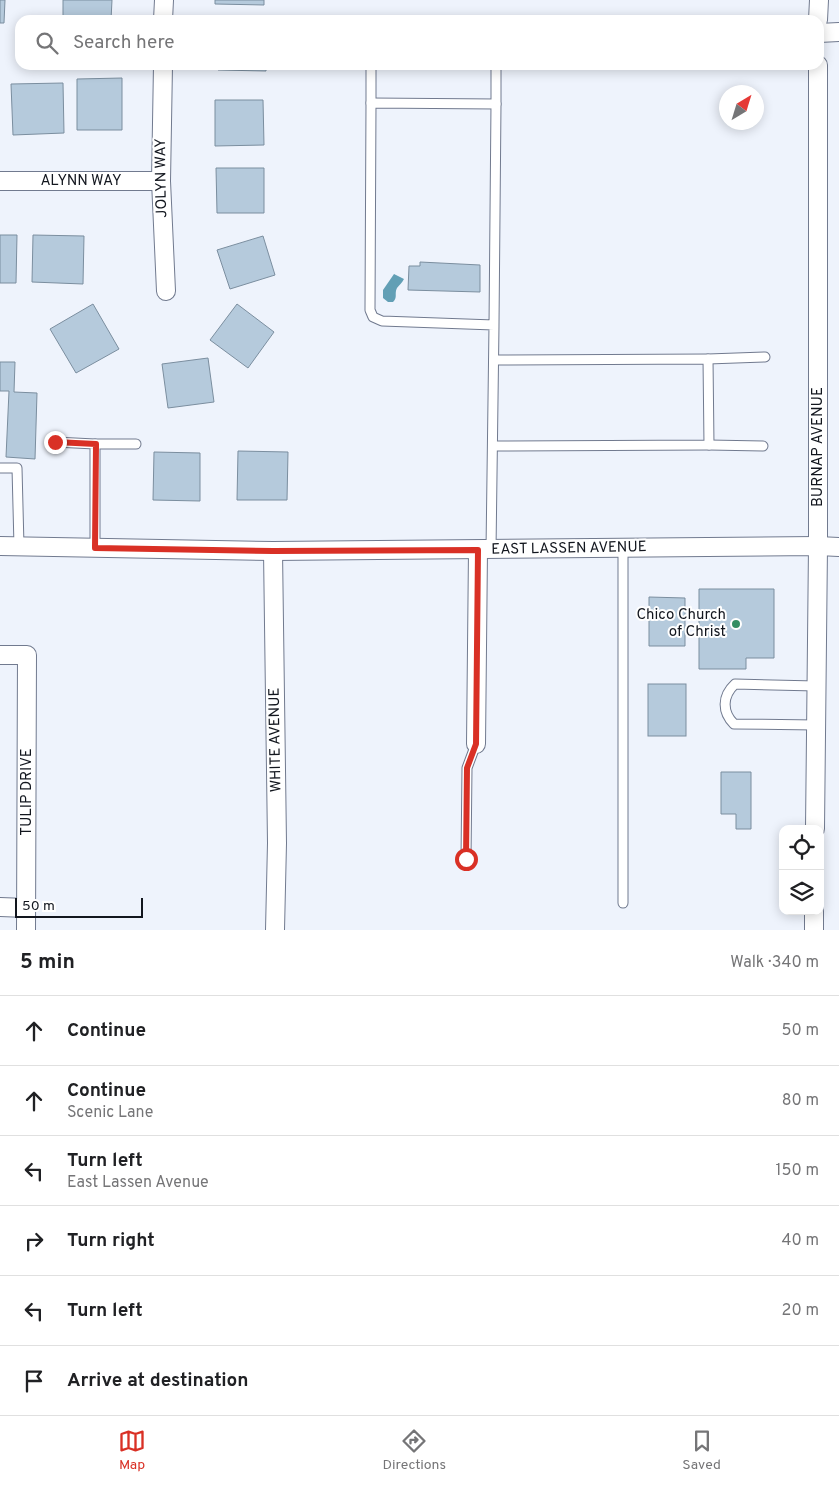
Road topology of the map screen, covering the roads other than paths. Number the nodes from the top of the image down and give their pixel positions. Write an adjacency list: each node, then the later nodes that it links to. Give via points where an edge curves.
1 (164, 0): 3 (street)
2 (819, 0): 4 (street)
3 (163, 15)
4 (818, 15)
5 (839, 32): 6 (street)
6 (824, 33)
7 (163, 70): 14 (street, JOLYN WAY)
8 (371, 70): 11 (lane)
9 (496, 70): 12 (lane)
10 (818, 70): 29 (street, BURNAP AVENUE)
11 (371, 103): 12 (lane); 16 (lane, via 370,310 373,317 382,321)
12 (496, 104): 16 (lane)
13 (0, 180): 14 (street, ALYNN WAY)
14 (161, 181): 15 (street, JOLYN WAY)
15 (166, 291)
16 (494, 325): 19 (lane)
17 (766, 357): 18 (lane)
18 (708, 359): 19 (lane); 23 (lane)
19 (494, 360): 24 (lane)
20 (55, 442): 21 (lane)
21 (96, 444): 22 (lane); 31 (lane)
22 (136, 444)
23 (709, 445): 24 (lane); 25 (lane)
24 (492, 446): 33 (lane)
25 (763, 446)
26 (0, 468): 28 (lane, via 17,468)
27 (0, 546): 28 (street, EAST LASSEN AVENUE)
28 (19, 546): 31 (street, EAST LASSEN AVENUE)
29 (818, 546): 30 (street, EAST LASSEN AVENUE); 32 (street, EAST LASSEN AVENUE); 36 (street, BURNAP AVENUE)
30 (839, 547)
31 (95, 548): 34 (street, EAST LASSEN AVENUE)
32 (623, 548): 33 (street, EAST LASSEN AVENUE); 41 (lane)
33 (484, 550): 34 (street, EAST LASSEN AVENUE); 38 (street)
34 (273, 551): 46 (street, WHITE AVENUE)
35 (0, 655): 43 (street, TULIP DRIVE, via 28,655)
36 (816, 686): 37 (street, BURNAP AVENUE); 37 (lane, via 734,684 724,707 734,724)
37 (816, 725): 39 (street, BURNAP AVENUE)
38 (476, 744): 40 (lane, via 467,768)
39 (815, 825)
40 (466, 859)
41 (623, 902)
42 (0, 907): 43 (street)
43 (26, 908): 45 (street, TULIP DRIVE)
44 (814, 915): 47 (street)
45 (26, 930)
46 (276, 930)
47 (814, 930)

